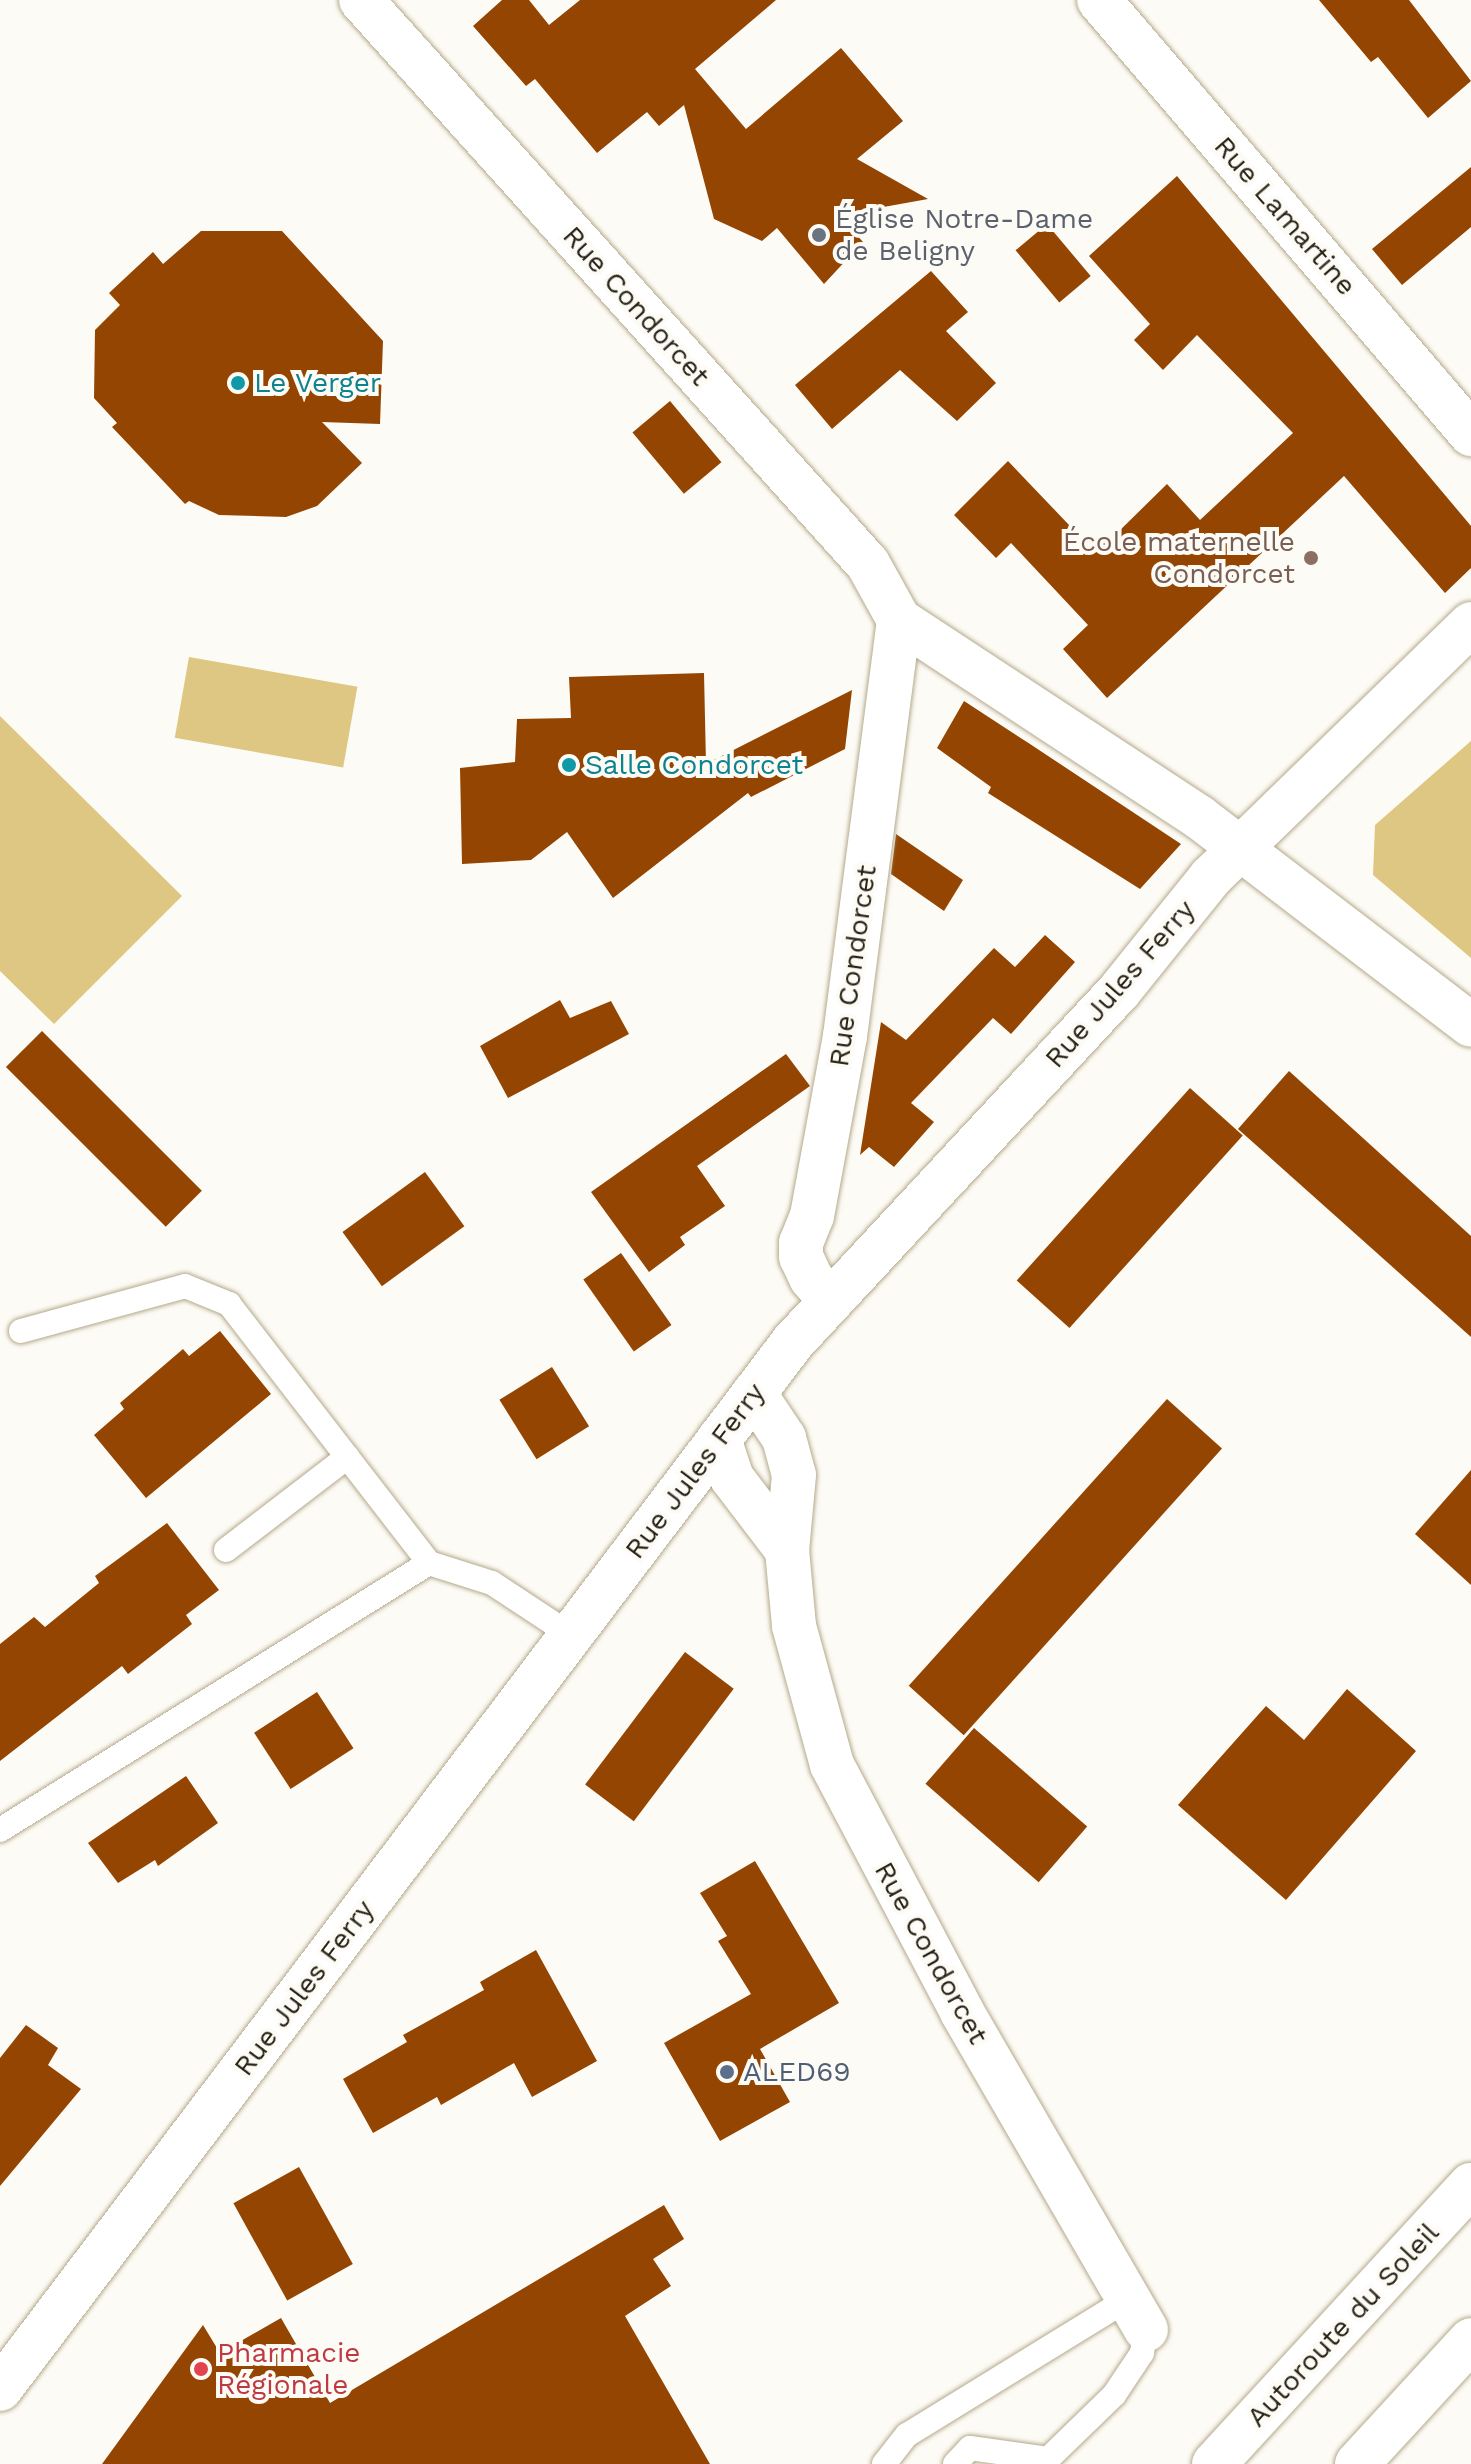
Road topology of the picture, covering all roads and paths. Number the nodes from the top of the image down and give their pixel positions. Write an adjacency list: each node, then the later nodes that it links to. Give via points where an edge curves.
1 (361, 0): 4 (main road, Rue Condorcet, via 868,564)
2 (1099, 0): 3 (main road, Rue Lamartine)
3 (1471, 434)
4 (899, 620): 6 (main road, Rue Condorcet); 8 (main road, Rue Condorcet, via 845,1036 812,1216 801,1243 811,1278)
5 (1471, 624): 6 (main road, Rue Jules Ferry)
6 (1239, 848): 7 (main road, Rue Condorcet); 8 (main road, Rue Jules Ferry, via 1120,990)
7 (1471, 1025)
8 (831, 1301): 10 (main road, Rue Jules Ferry)
9 (21, 1331): 12 (lane, via 185,1286 204,1290 229,1304)
10 (754, 1393): 11 (main road, Rue Jules Ferry); 14 (main road, Rue Condorcet, via 784,1438 794,1475)
11 (719, 1439): 14 (main road, Rue Condorcet, via 732,1478); 16 (main road, Rue Jules Ferry)
12 (347, 1457): 13 (lane); 15 (lane)
13 (226, 1550)
14 (787, 1550): 19 (main road, Rue Condorcet, via 806,1685 844,1794 962,2012)
15 (429, 1563): 16 (lane, via 492,1583); 17 (lane)
16 (571, 1635): 21 (main road, Rue Jules Ferry)
17 (0, 1830)
18 (1471, 2185): 24 (main road, Autoroute du Soleil)
19 (1137, 2314): 22 (lane, via 907,2435); 23 (lane, via 1142,2353 1114,2395 1048,2459 970,2448)
20 (1471, 2340): 25 (main road)
21 (0, 2389)
22 (884, 2464)
23 (955, 2464)
24 (1214, 2464)
25 (1357, 2464)

